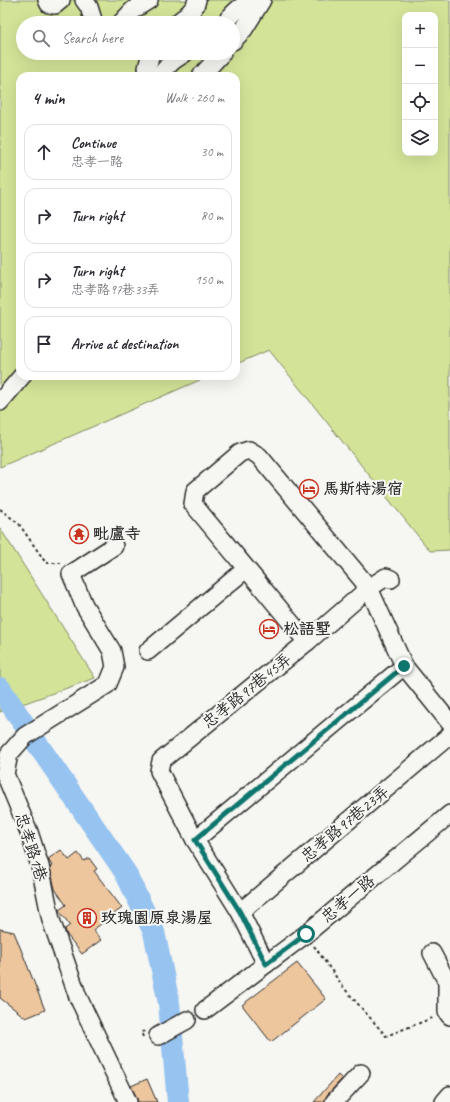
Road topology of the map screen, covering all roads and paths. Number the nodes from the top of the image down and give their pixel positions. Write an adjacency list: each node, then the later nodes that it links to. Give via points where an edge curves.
1 (47, 0): 2 (street, via 49,4 55,5)
2 (62, 0)
3 (84, 0): 8 (street)
4 (150, 0): 9 (street)
5 (197, 0): 10 (street)
6 (258, 0): 11 (street, via 238,8)
7 (262, 0): 12 (street)
8 (92, 16)
9 (127, 16)
10 (186, 16)
11 (231, 16)
12 (240, 33)
13 (149, 60): 16 (street)
14 (174, 60): 17 (street)
15 (216, 60): 18 (street)
16 (149, 72)
17 (163, 72)
18 (205, 72)
19 (19, 380): 20 (street)
20 (0, 402)
21 (0, 508): 24 (path, via 19,524 46,562 62,563)
22 (114, 546): 24 (street)
23 (246, 569): 26 (street, via 193,504 195,491 240,452 249,450 259,456); 27 (street); 28 (street)
24 (71, 574): 32 (street, 忠孝路1巷, via 84,605 112,651 115,667 108,684 25,736 9,754)
25 (391, 579): 26 (street, 忠孝路97巷45弄, via 386,577)
26 (369, 588): 27 (street, 忠孝路97巷45弄); 29 (street)
27 (307, 642): 34 (street, 忠孝路97巷45弄, via 161,761 159,771)
28 (148, 651)
29 (404, 666): 30 (street); 34 (street)
30 (450, 723)
31 (450, 735): 35 (street, 忠孝路97巷23弄)
32 (2, 771): 45 (street, 忠孝路1巷, via 31,839 40,866 51,920 78,997)
33 (450, 814): 36 (street, 忠孝一路)
34 (195, 840): 35 (street)
35 (240, 912): 38 (street)
36 (306, 934): 38 (street, 忠孝一路); 40 (path, via 344,988 386,1036)
37 (432, 953): 40 (street, via 447,982)
38 (266, 964): 39 (street, 忠孝一路)
39 (205, 1010)
40 (448, 1014)
41 (187, 1020): 42 (street)
42 (158, 1036)
43 (361, 1073): 46 (street)
44 (450, 1095): 47 (street)
45 (128, 1102)
46 (334, 1102)
47 (444, 1102)

